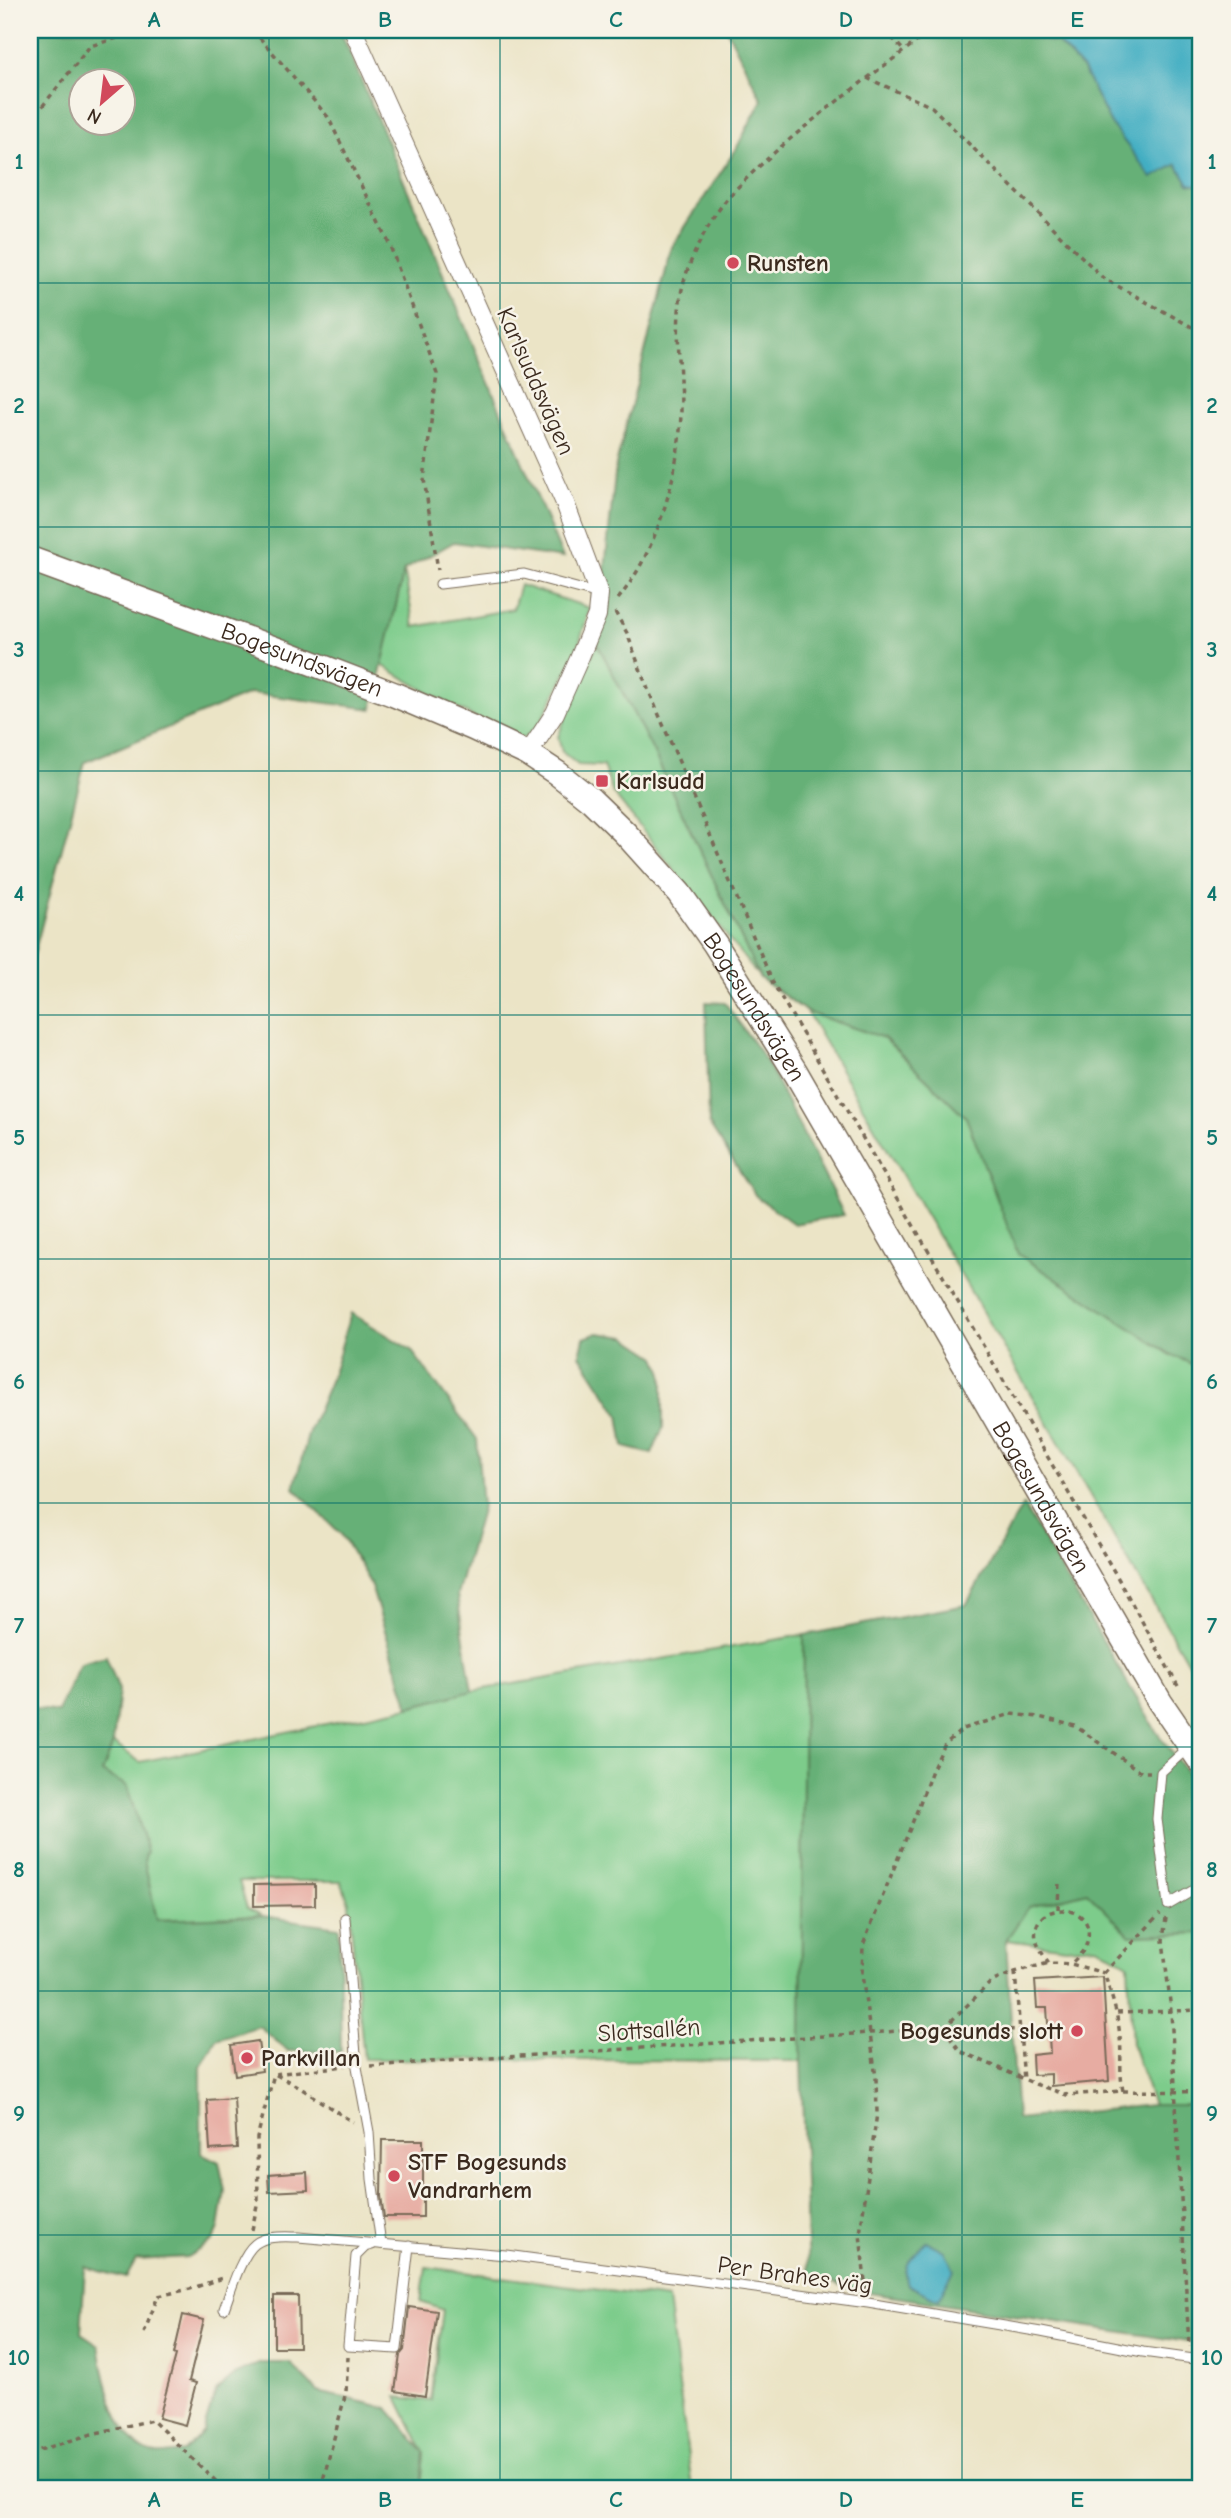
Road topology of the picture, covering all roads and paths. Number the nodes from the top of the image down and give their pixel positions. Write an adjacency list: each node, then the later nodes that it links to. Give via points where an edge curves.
1 (145, 30): 8 (path, via 90,46)
2 (253, 30): 11 (path, via 328,117 389,243 437,374 424,479)
3 (353, 30): 12 (street, Karlsuddsvägen)
4 (885, 30): 6 (path)
5 (932, 30): 6 (path)
6 (904, 51): 7 (path)
7 (867, 78): 9 (path, via 932,107 1103,278); 12 (path, via 733,192 694,255 681,293 679,434 662,516 634,579)
8 (30, 122)
9 (1201, 332)
10 (30, 559): 13 (street, Bogesundsvägen, via 393,694)
11 (440, 584): 12 (lane, via 524,573)
12 (605, 599): 13 (street, via 555,713); 14 (path, via 627,633 773,983)
13 (528, 754): 15 (street, Bogesundsvägen, via 591,800 625,833 679,893 715,944 796,1073 1160,1702)
14 (1182, 1696)
15 (1196, 1754): 16 (lane)
16 (1161, 1772): 19 (lane, via 1157,1819); 31 (path, via 1141,1772 1075,1726 1039,1717 1011,1714 963,1729 944,1744 863,1945)
17 (1059, 1880): 20 (path)
18 (1201, 1889): 19 (lane)
19 (1168, 1905): 25 (path); 27 (path, via 1163,1940)
20 (1058, 1909): 22 (path, via 1041,1920 1036,1932); 23 (path, via 1075,1912 1088,1930 1088,1941)
21 (345, 1918): 32 (lane)
22 (1049, 1963): 23 (path); 24 (path)
23 (1071, 1964): 25 (path)
24 (1016, 1972): 29 (path, via 991,1982); 30 (path)
25 (1104, 1973): 28 (path)
26 (1201, 2010): 27 (path)
27 (1171, 2011): 28 (path); 36 (path)
28 (1117, 2013): 35 (path)
29 (944, 2028): 30 (path, Slottsallén); 31 (path, Slottsallén); 34 (path, via 960,2050)
30 (1020, 2030): 34 (path)
31 (870, 2033): 32 (path, Slottsallén); 43 (path, via 877,2113 860,2234)
32 (357, 2067): 33 (path, Slottsallén); 38 (lane)
33 (274, 2074): 38 (path); 39 (path, via 257,2138 258,2200)
34 (1024, 2080): 35 (path, via 1067,2095)
35 (1123, 2091): 36 (path)
36 (1174, 2091): 37 (path); 47 (path)
37 (1201, 2092)
38 (369, 2132): 40 (lane)
39 (252, 2230)
40 (381, 2244): 41 (lane, Per Brahes väg); 42 (lane, Per Brahes väg, via 275,2236 255,2244); 46 (lane, via 365,2247 356,2256)
41 (409, 2246): 43 (lane, Per Brahes väg); 46 (lane, via 397,2349)
42 (240, 2267): 44 (lane, Per Brahes väg); 45 (path, via 190,2290 158,2296)
43 (868, 2303): 47 (lane, Per Brahes väg)
44 (224, 2309)
45 (144, 2333)
46 (348, 2346): 51 (path, via 346,2392)
47 (1190, 2359): 48 (lane, Per Brahes väg)
48 (1201, 2360)
49 (30, 2454): 50 (path, via 152,2420)
50 (223, 2488)
51 (321, 2488)

